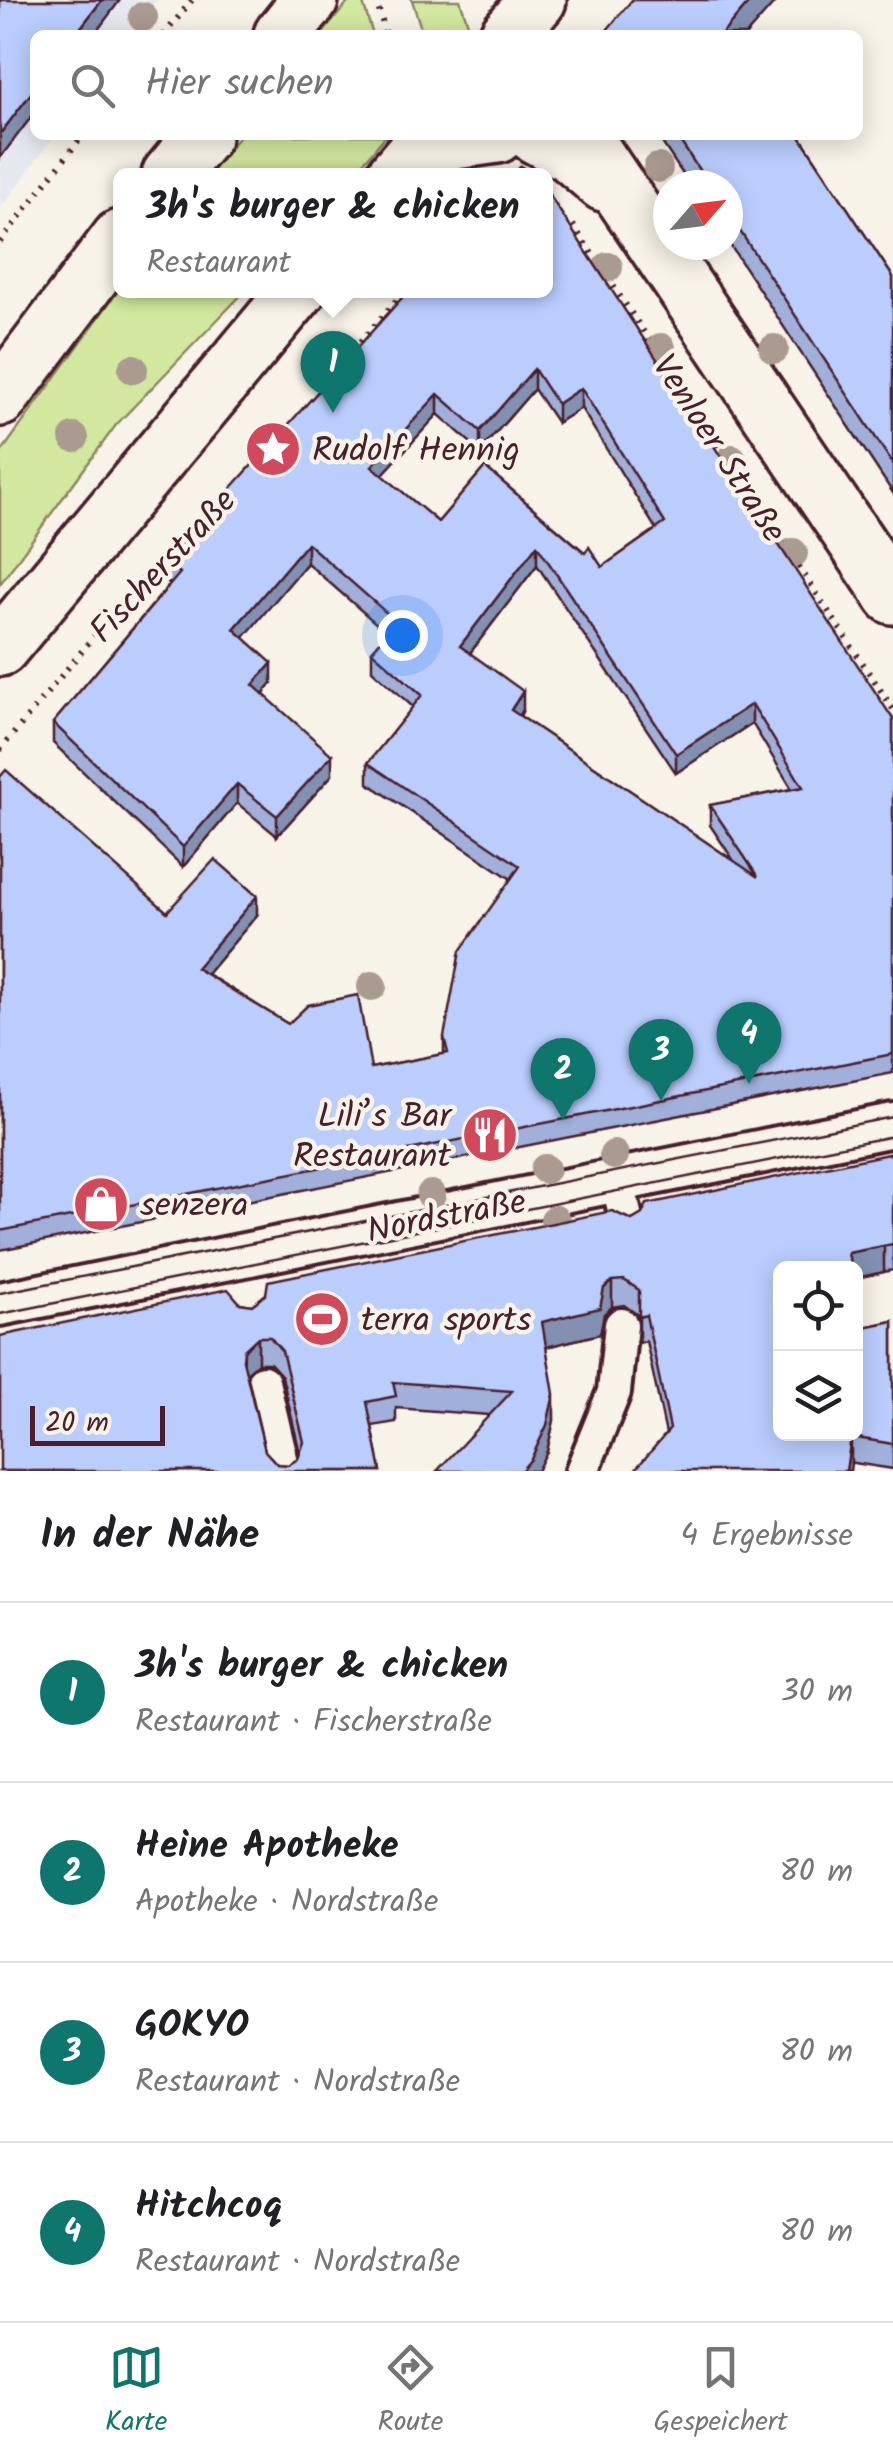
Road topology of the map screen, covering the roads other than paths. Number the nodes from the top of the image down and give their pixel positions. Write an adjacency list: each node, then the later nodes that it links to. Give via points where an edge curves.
1 (310, 0): 2 (main road)
2 (286, 30)
3 (199, 140): 8 (main road)
4 (472, 140): 7 (main road)
5 (544, 140): 9 (main road, Venloer Straße)
6 (585, 140): 9 (main road, Venloer Straße)
7 (415, 152)
8 (176, 168)
9 (626, 201): 13 (main road, Venloer Straße)
10 (113, 247): 12 (main road)
11 (291, 298): 14 (main road, Fischerstraße)
12 (0, 398)
13 (893, 596)
14 (0, 648)
15 (893, 1126): 16 (street, Nordstraße)
16 (617, 1181): 17 (street); 18 (street, Nordstraße)
17 (628, 1226)
18 (0, 1304)
19 (620, 1325): 22 (street, via 614,1392)
20 (263, 1382): 21 (street)
21 (284, 1471)
22 (582, 1471)

